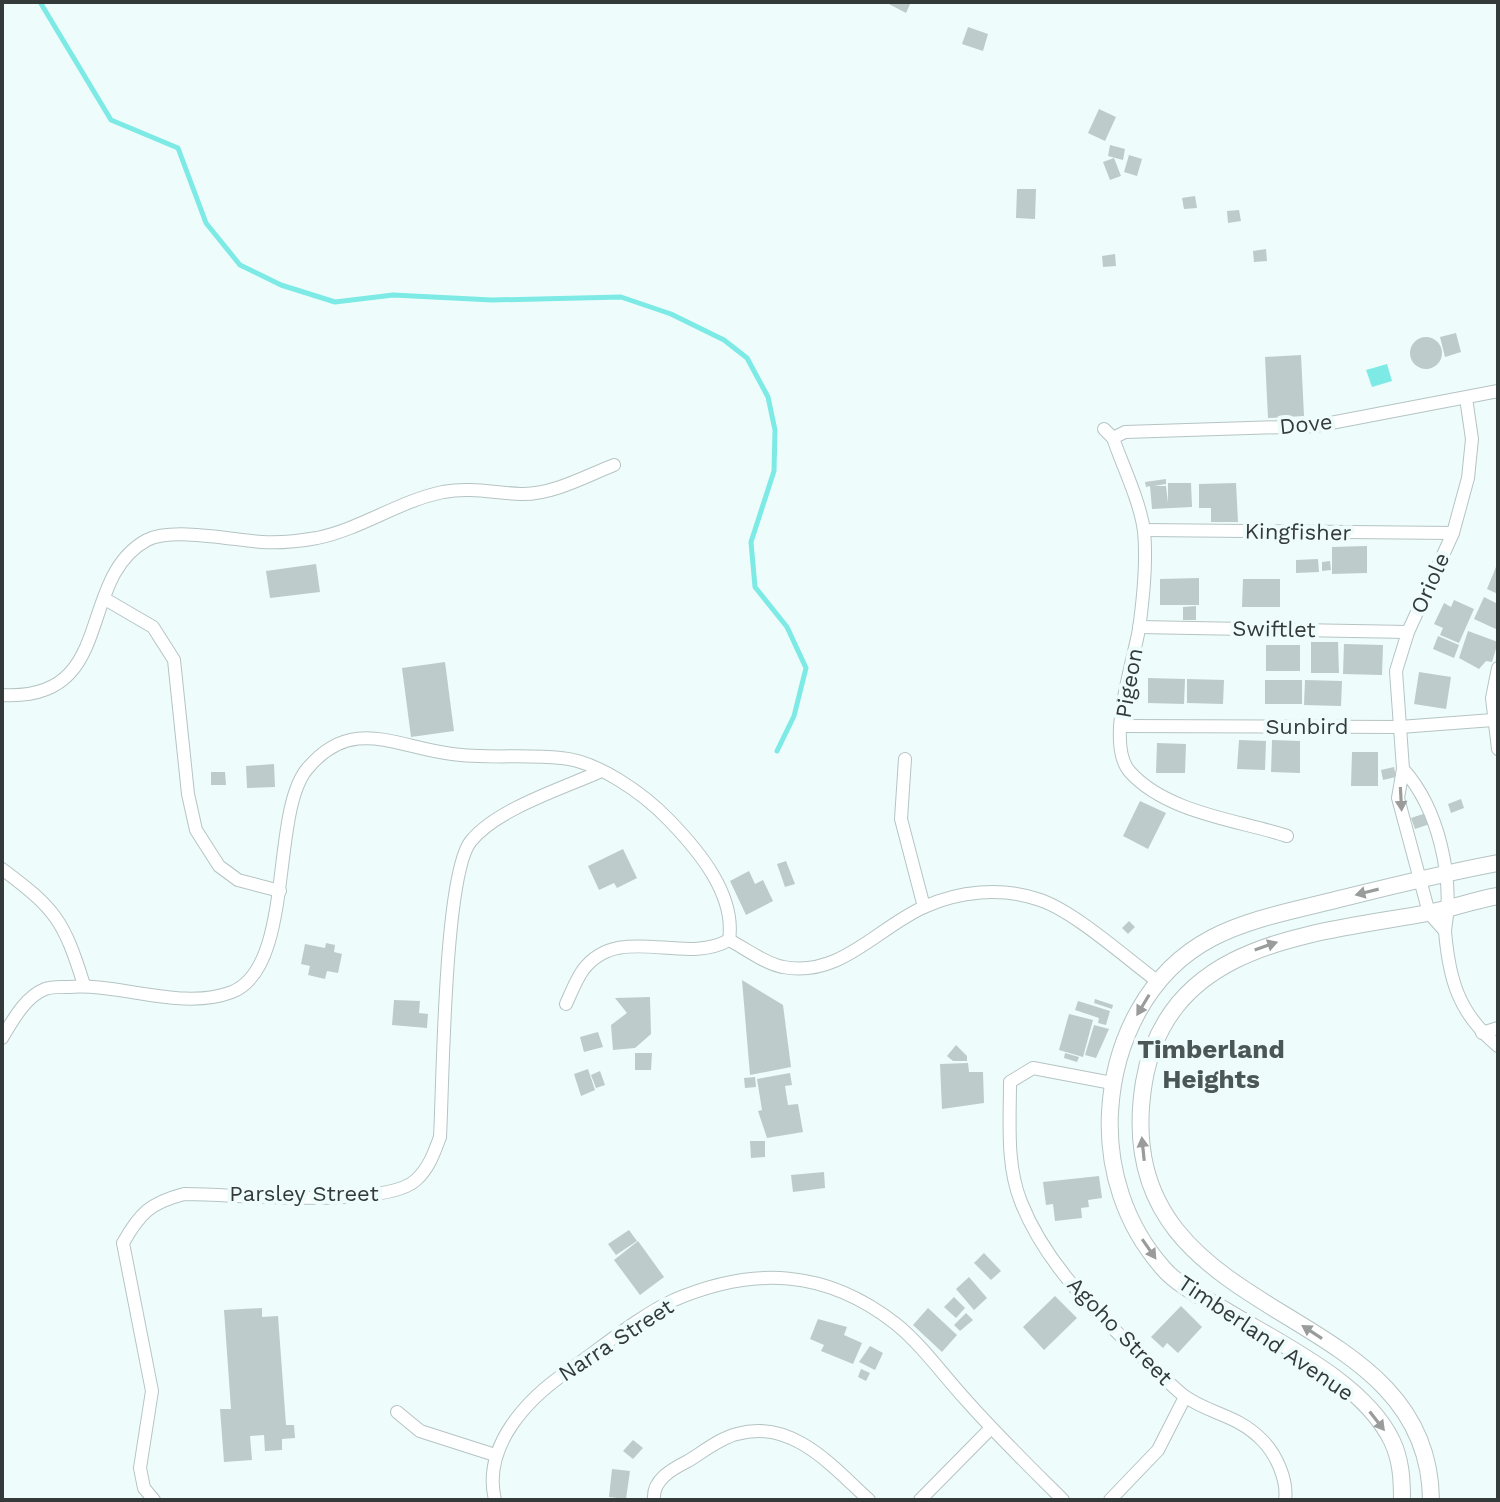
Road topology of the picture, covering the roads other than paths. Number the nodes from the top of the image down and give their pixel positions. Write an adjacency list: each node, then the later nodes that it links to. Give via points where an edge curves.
1 (1498, 391): 2 (street, Dove)
2 (1466, 398): 3 (street, Dove, via 1315,426); 6 (street, Oriole, via 1472,439)
3 (1108, 434): 5 (street, Pigeon)
4 (614, 465): 7 (street, via 535,492 473,488 440,493 317,538 266,543 168,536 148,540 124,560)
5 (1144, 530): 6 (street, Kingfisher); 8 (street, Pigeon)
6 (1453, 533): 9 (street, Oriole)
7 (105, 599): 11 (street, via 83,654 67,678 42,695); 24 (street, via 153,627 174,660 196,830 219,866 238,880)
8 (1139, 627): 9 (street, Swiftlet); 13 (street, Pigeon)
9 (1408, 632): 14 (street, Oriole, via 1396,671)
10 (1498, 668): 12 (street)
11 (2, 695)
12 (1493, 720): 14 (street, Sunbird); 15 (street)
13 (1120, 726): 14 (street, Sunbird); 19 (street, Pigeon, via 1120,753 1129,771 1156,793)
14 (1400, 727): 17 (street, Oriole)
15 (1498, 749)
16 (905, 759): 26 (street, via 901,819)
17 (1403, 769): 22 (street, via 1421,789 1433,818); 23 (street, Oriole, one-way to 23, via 1398,798)
18 (599, 772): 24 (street, via 565,758 453,755 374,737 346,738 305,770 293,795); 30 (street, via 653,803 685,836 728,905); 45 (street, Parsley Street, via 500,817 471,840 463,854 453,901 440,1137 415,1182 393,1192 362,1196 184,1194 158,1201 137,1219 123,1243 152,1391 140,1468 144,1488)
19 (1287, 836)
20 (1498, 863): 22 (street, Timberland Avenue)
21 (2, 869): 32 (street, via 55,912)
22 (1444, 873): 23 (street, Timberland Avenue); 27 (street)
23 (1421, 879): 28 (street, Oriole); 31 (street, Timberland Avenue, one-way to 31, via 1284,913 1212,938)
24 (280, 891): 32 (street, via 263,957 233,991 201,997)
25 (1498, 896): 27 (street, Timberland Avenue)
26 (924, 907): 30 (street, via 854,953 821,966 779,967); 31 (street, via 971,892 1040,899)
27 (1449, 908): 28 (street, Timberland Avenue); 29 (street)
28 (1429, 913): 29 (street); 39 (street, Timberland Avenue, one-way to 28, via 1194,1253 1156,1198 1145,1163 1140,1110 1157,1037 1198,984 1261,946)
29 (1445, 931): 35 (street, via 1456,997)
30 (729, 940): 33 (street, via 707,949 620,947 598,955 582,971)
31 (1157, 981): 38 (street, Timberland Avenue, one-way to 38, via 1125,1035)
32 (84, 985): 36 (street, via 45,988 19,1010)
33 (566, 1004)
34 (1498, 1028): 35 (street)
35 (1482, 1033): 37 (street)
36 (2, 1038)
37 (1498, 1046)
38 (1112, 1083): 40 (street, Timberland Avenue, one-way to 40, via 1109,1139 1119,1195 1138,1233 1164,1270); 41 (street, Agoho Street, via 1033,1068 1010,1082 1009,1149 1020,1200 1042,1246 1091,1308)
39 (1263, 1300): 40 (street); 54 (street, Timberland Avenue, one-way to 39, via 1418,1431 1391,1391)
40 (1247, 1323): 53 (street, Timberland Avenue, one-way to 53, via 1352,1390 1392,1440 1402,1472)
41 (1185, 1397): 51 (street, via 1158,1450); 52 (street, Agoho Street, via 1238,1419 1264,1441 1287,1489)
42 (397, 1412): 44 (street, via 420,1431)
43 (991, 1428): 44 (street, Narra Street, via 898,1326 853,1293 799,1279 731,1279 671,1302 549,1384 516,1418); 49 (street); 50 (street, Narra Street)
44 (495, 1455): 46 (street, Narra Street)
45 (154, 1500)
46 (495, 1500)
47 (654, 1500): 48 (street, via 653,1492 666,1472 737,1433 783,1433 811,1448)
48 (869, 1500)
49 (920, 1500)
50 (1063, 1500)
51 (1110, 1500)
52 (1285, 1500)
53 (1402, 1500)
54 (1431, 1500)

